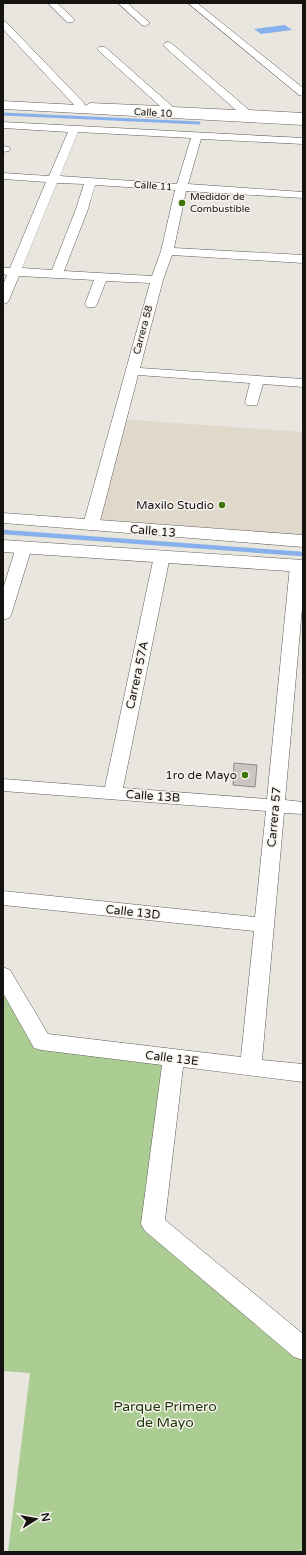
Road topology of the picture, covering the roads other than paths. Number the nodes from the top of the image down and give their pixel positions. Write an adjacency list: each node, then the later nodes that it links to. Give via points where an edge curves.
1 (52, 3): 4 (street)
2 (122, 3): 5 (street)
3 (192, 3): 9 (street)
4 (70, 20)
5 (145, 23)
6 (5, 27): 12 (street)
7 (168, 46): 15 (street)
8 (102, 49): 13 (street)
9 (303, 93)
10 (3, 101): 12 (street, Calle 10)
11 (3, 105): 14 (main road, Calle 10)
12 (80, 105): 13 (street, Calle 10)
13 (169, 109): 14 (street, Calle 10)
14 (189, 112): 15 (main road, Calle 10)
15 (247, 116): 16 (street, Calle 10); 18 (main road, Calle 10)
16 (303, 116)
17 (3, 120): 21 (main road, Calle 10)
18 (303, 122)
19 (3, 125): 20 (street, Calle 10)
20 (74, 129): 21 (street, Calle 10); 25 (street)
21 (204, 134): 22 (main road, Calle 10, via 234,131); 23 (street, Calle 10); 27 (street, Carrera 58)
22 (303, 134)
23 (303, 141)
24 (3, 176): 25 (street, Calle 11)
25 (53, 179): 26 (street, Calle 11); 31 (street)
26 (90, 182): 27 (street, Calle 11); 32 (street)
27 (181, 188): 28 (street, Calle 11); 29 (street, Carrera 58)
28 (303, 195)
29 (167, 251): 30 (street); 34 (street, Carrera 58)
30 (303, 259)
31 (9, 271): 32 (street); 35 (street)
32 (57, 274): 33 (street)
33 (102, 277): 34 (street); 36 (street)
34 (156, 280): 37 (street, Carrera 58)
35 (3, 300)
36 (91, 304)
37 (132, 371): 38 (street); 42 (street, Carrera 58)
38 (257, 380): 39 (street); 40 (street)
39 (303, 383)
40 (252, 402)
41 (3, 518): 42 (main road, Calle 13)
42 (91, 525): 43 (main road, Calle 13)
43 (303, 541)
44 (3, 546): 45 (main road, Calle 13)
45 (24, 548): 46 (main road, Calle 13); 48 (street)
46 (162, 556): 47 (main road, Calle 13); 50 (street, Carrera 57A)
47 (300, 566): 51 (street, Carrera 57)
48 (3, 615)
49 (3, 785): 50 (street, Calle 13B)
50 (113, 793): 51 (street, Calle 13B)
51 (275, 806): 52 (street, Calle 13B); 54 (street, Carrera 57)
52 (303, 808)
53 (3, 898): 54 (street, Calle 13D)
54 (264, 925): 57 (street, Carrera 57)
55 (3, 974): 56 (street, Calle 13E, via 41,1042)
56 (173, 1059): 57 (street, Calle 13E); 59 (street, via 153,1224)
57 (251, 1068): 58 (street, Calle 13E)
58 (303, 1073)
59 (303, 1349)

